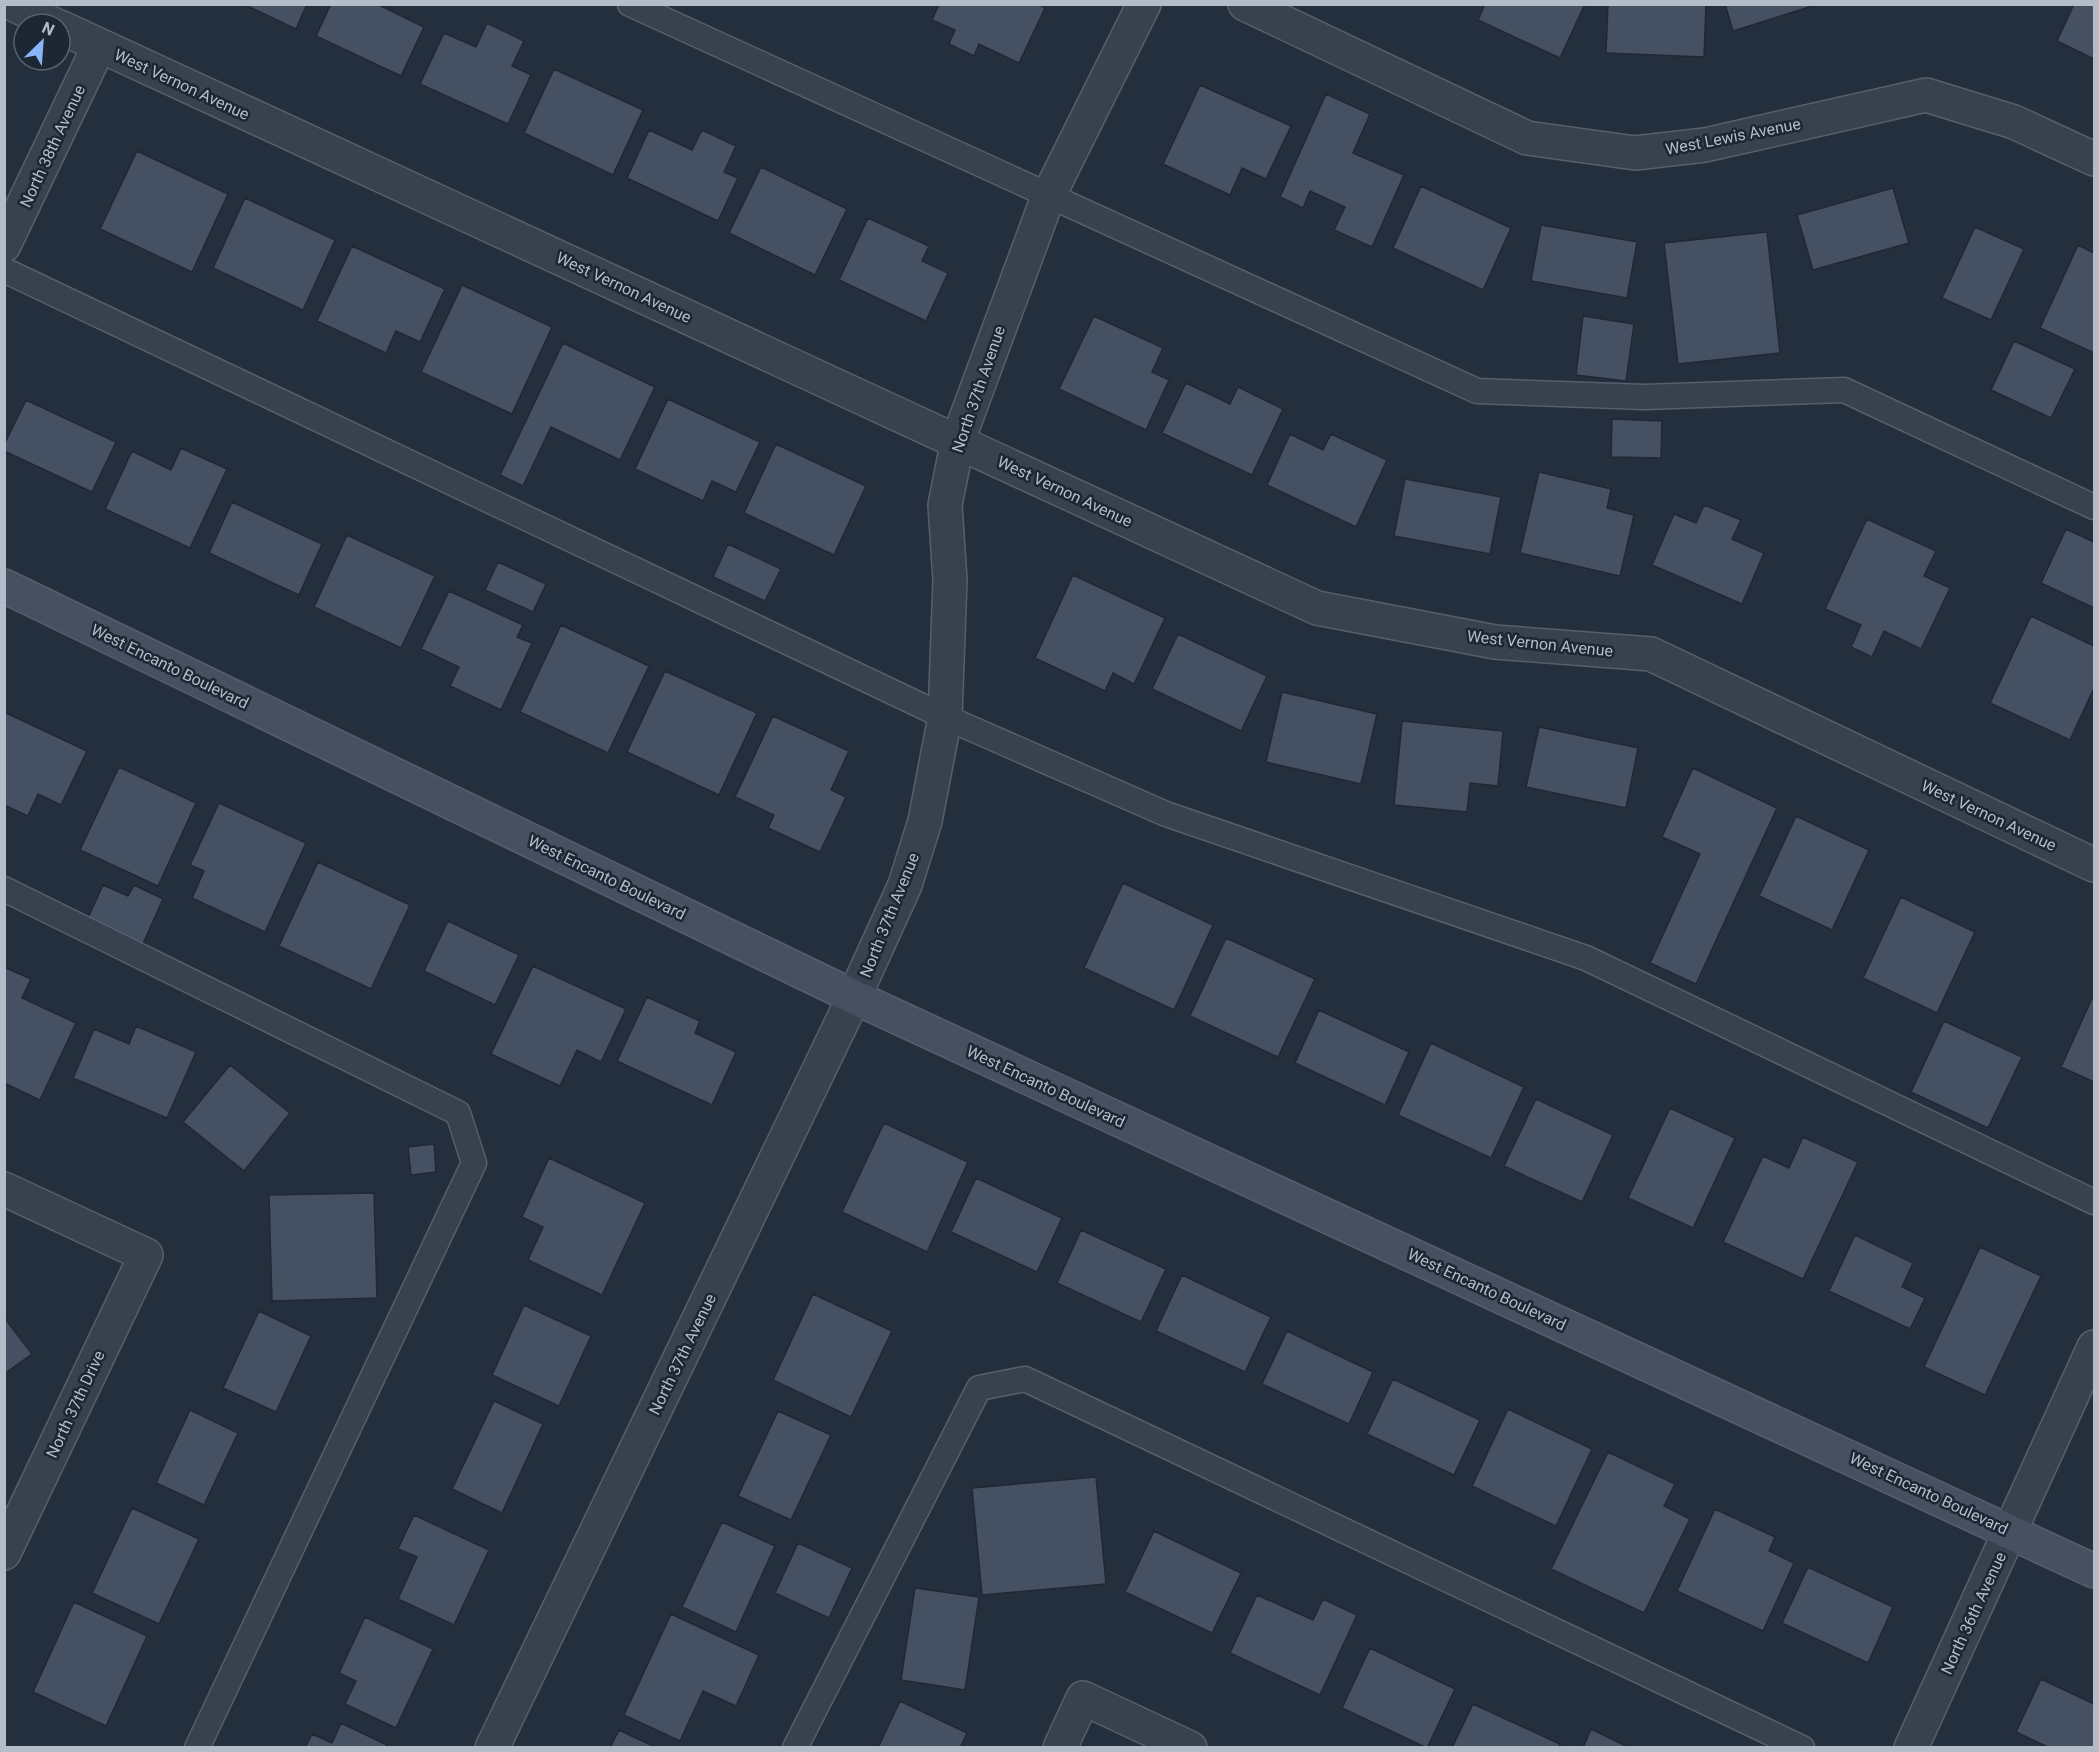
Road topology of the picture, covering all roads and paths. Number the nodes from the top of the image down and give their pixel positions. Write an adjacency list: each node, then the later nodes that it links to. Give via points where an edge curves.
1 (13, 4): 5 (street)
2 (630, 4): 9 (lane)
3 (1144, 4): 9 (street, North 37th Avenue)
4 (1245, 4): 8 (street, West Lewis Avenue, via 1527,138 1635,153 1705,145 1926,95 2014,122)
5 (29, 12)
6 (72, 33): 7 (street, West Vernon Avenue)
7 (99, 46): 10 (street, North 38th Avenue); 12 (street, West Vernon Avenue)
8 (2094, 159)
9 (1048, 197): 12 (street, North 37th Avenue); 13 (lane, via 1477,391 1644,397 1844,390)
10 (4, 245)
11 (4, 270): 15 (lane)
12 (958, 440): 15 (street, North 37th Avenue, via 945,505 951,580); 16 (street, West Vernon Avenue, via 1317,608 1495,642 1651,654)
13 (2094, 507)
14 (4, 586): 18 (street, West Encanto Boulevard)
15 (945, 717): 18 (street, North 37th Avenue, via 926,821 905,885); 20 (lane, via 1166,814 1586,958)
16 (2094, 865)
17 (4, 889): 25 (lane, via 458,1113 474,1163)
18 (854, 997): 22 (street, West Encanto Boulevard); 26 (street, North 37th Avenue)
19 (4, 1189): 23 (street, North 37th Drive, via 146,1255)
20 (2094, 1202)
21 (2094, 1347): 22 (street, North 36th Avenue)
22 (2010, 1530): 24 (street, West Encanto Boulevard); 31 (street, North 36th Avenue)
23 (4, 1553)
24 (2094, 1571)
25 (196, 1748)
26 (492, 1748)
27 (795, 1748): 30 (lane, via 979,1388 1025,1379)
28 (1060, 1748): 29 (street, via 1083,1698)
29 (1190, 1748)
30 (1802, 1748)
31 (1911, 1748)

